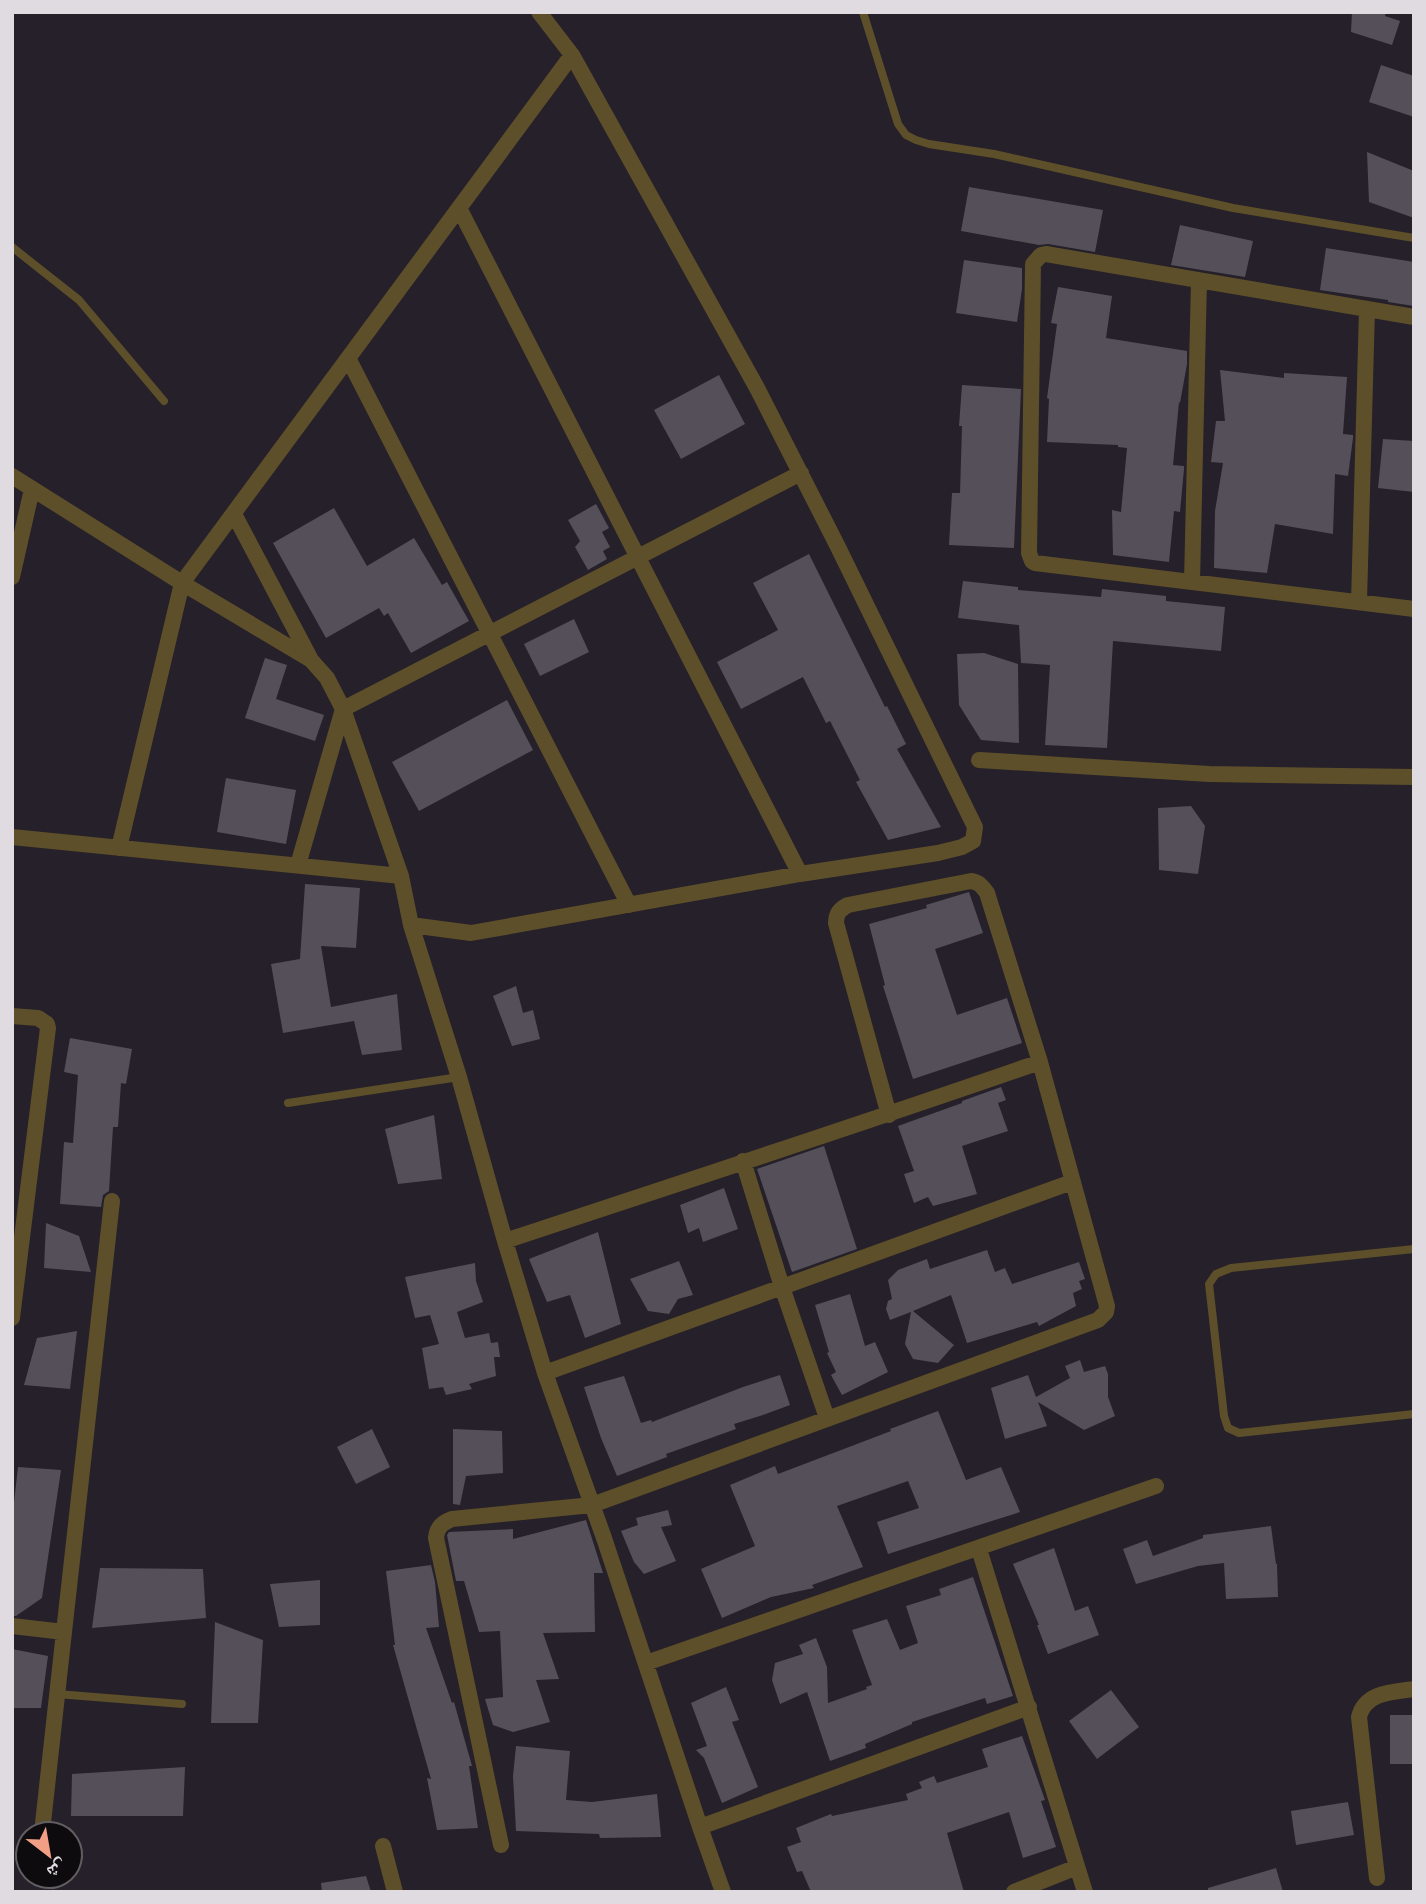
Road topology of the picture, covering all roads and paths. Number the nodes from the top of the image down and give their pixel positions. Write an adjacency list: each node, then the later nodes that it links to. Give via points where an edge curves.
1 (539, 12): 3 (street)
2 (863, 12): 5 (lane, via 898,124 916,140 1233,208)
3 (572, 55): 4 (street); 12 (street, via 758,388)
4 (459, 208): 10 (street); 16 (street)
5 (1414, 239)
6 (12, 247): 11 (lane, via 79,300)
7 (1199, 280): 8 (street); 18 (street); 18 (street, via 1046,254 1033,264 1030,557 1035,564)
8 (1367, 309): 9 (street); 20 (street)
9 (1414, 317)
10 (348, 358): 15 (street); 22 (street)
11 (164, 401)
12 (800, 473): 16 (street); 30 (street, via 975,827 973,841 962,847)
13 (12, 476): 14 (street)
14 (32, 489): 17 (street); 19 (street)
15 (234, 514): 19 (street); 23 (street)
16 (638, 557): 22 (street); 30 (street)
17 (12, 577)
18 (1192, 582): 20 (street)
19 (182, 583): 23 (street); 28 (street)
20 (1359, 603): 21 (street)
21 (1414, 609)
22 (490, 633): 24 (street); 32 (street)
23 (312, 660): 24 (street)
24 (343, 709): 29 (street); 31 (street)
25 (979, 760): 26 (street, via 1209,774)
26 (1414, 777)
27 (12, 837): 28 (street)
28 (119, 848): 29 (street)
29 (298, 865): 31 (street)
30 (800, 874): 32 (street)
31 (401, 876): 33 (street)
32 (629, 905): 33 (street, via 471,933)
33 (411, 925): 36 (street)
34 (12, 1016): 42 (street, via 38,1018 48,1028)
35 (1040, 1062): 38 (street); 38 (street, via 982,885 971,881 848,905 836,915 836,923); 40 (street)
36 (459, 1077): 37 (lane); 43 (street)
37 (288, 1103)
38 (889, 1115): 39 (street)
39 (743, 1161): 43 (street); 45 (street)
40 (1072, 1182): 45 (street); 49 (street, via 1107,1306 1102,1317)
41 (112, 1201): 54 (street)
42 (18, 1220): 46 (street)
43 (505, 1241): 47 (street)
44 (1414, 1249): 48 (lane, via 1231,1268 1216,1274 1209,1284 1228,1428 1240,1433)
45 (782, 1287): 47 (street); 49 (street)
46 (12, 1318)
47 (545, 1373): 51 (street)
48 (1414, 1414)
49 (827, 1418): 51 (street)
50 (1156, 1486): 52 (street)
51 (592, 1504): 55 (street); 62 (street, via 452,1519 437,1530)
52 (979, 1549): 55 (street); 59 (street)
53 (12, 1626): 54 (street)
54 (64, 1632): 57 (street)
55 (646, 1663): 61 (street)
56 (1414, 1689): 65 (street, via 1375,1696 1361,1708 1359,1717)
57 (57, 1694): 58 (lane); 60 (street)
58 (181, 1704)
59 (1029, 1707): 61 (street); 64 (street)
60 (43, 1820)
61 (700, 1827): 67 (street)
62 (501, 1845)
63 (383, 1846): 66 (street)
64 (1077, 1867): 68 (street); 69 (street)
65 (1377, 1878)
66 (395, 1892)
67 (723, 1892)
68 (1014, 1892)
69 (1084, 1892)

